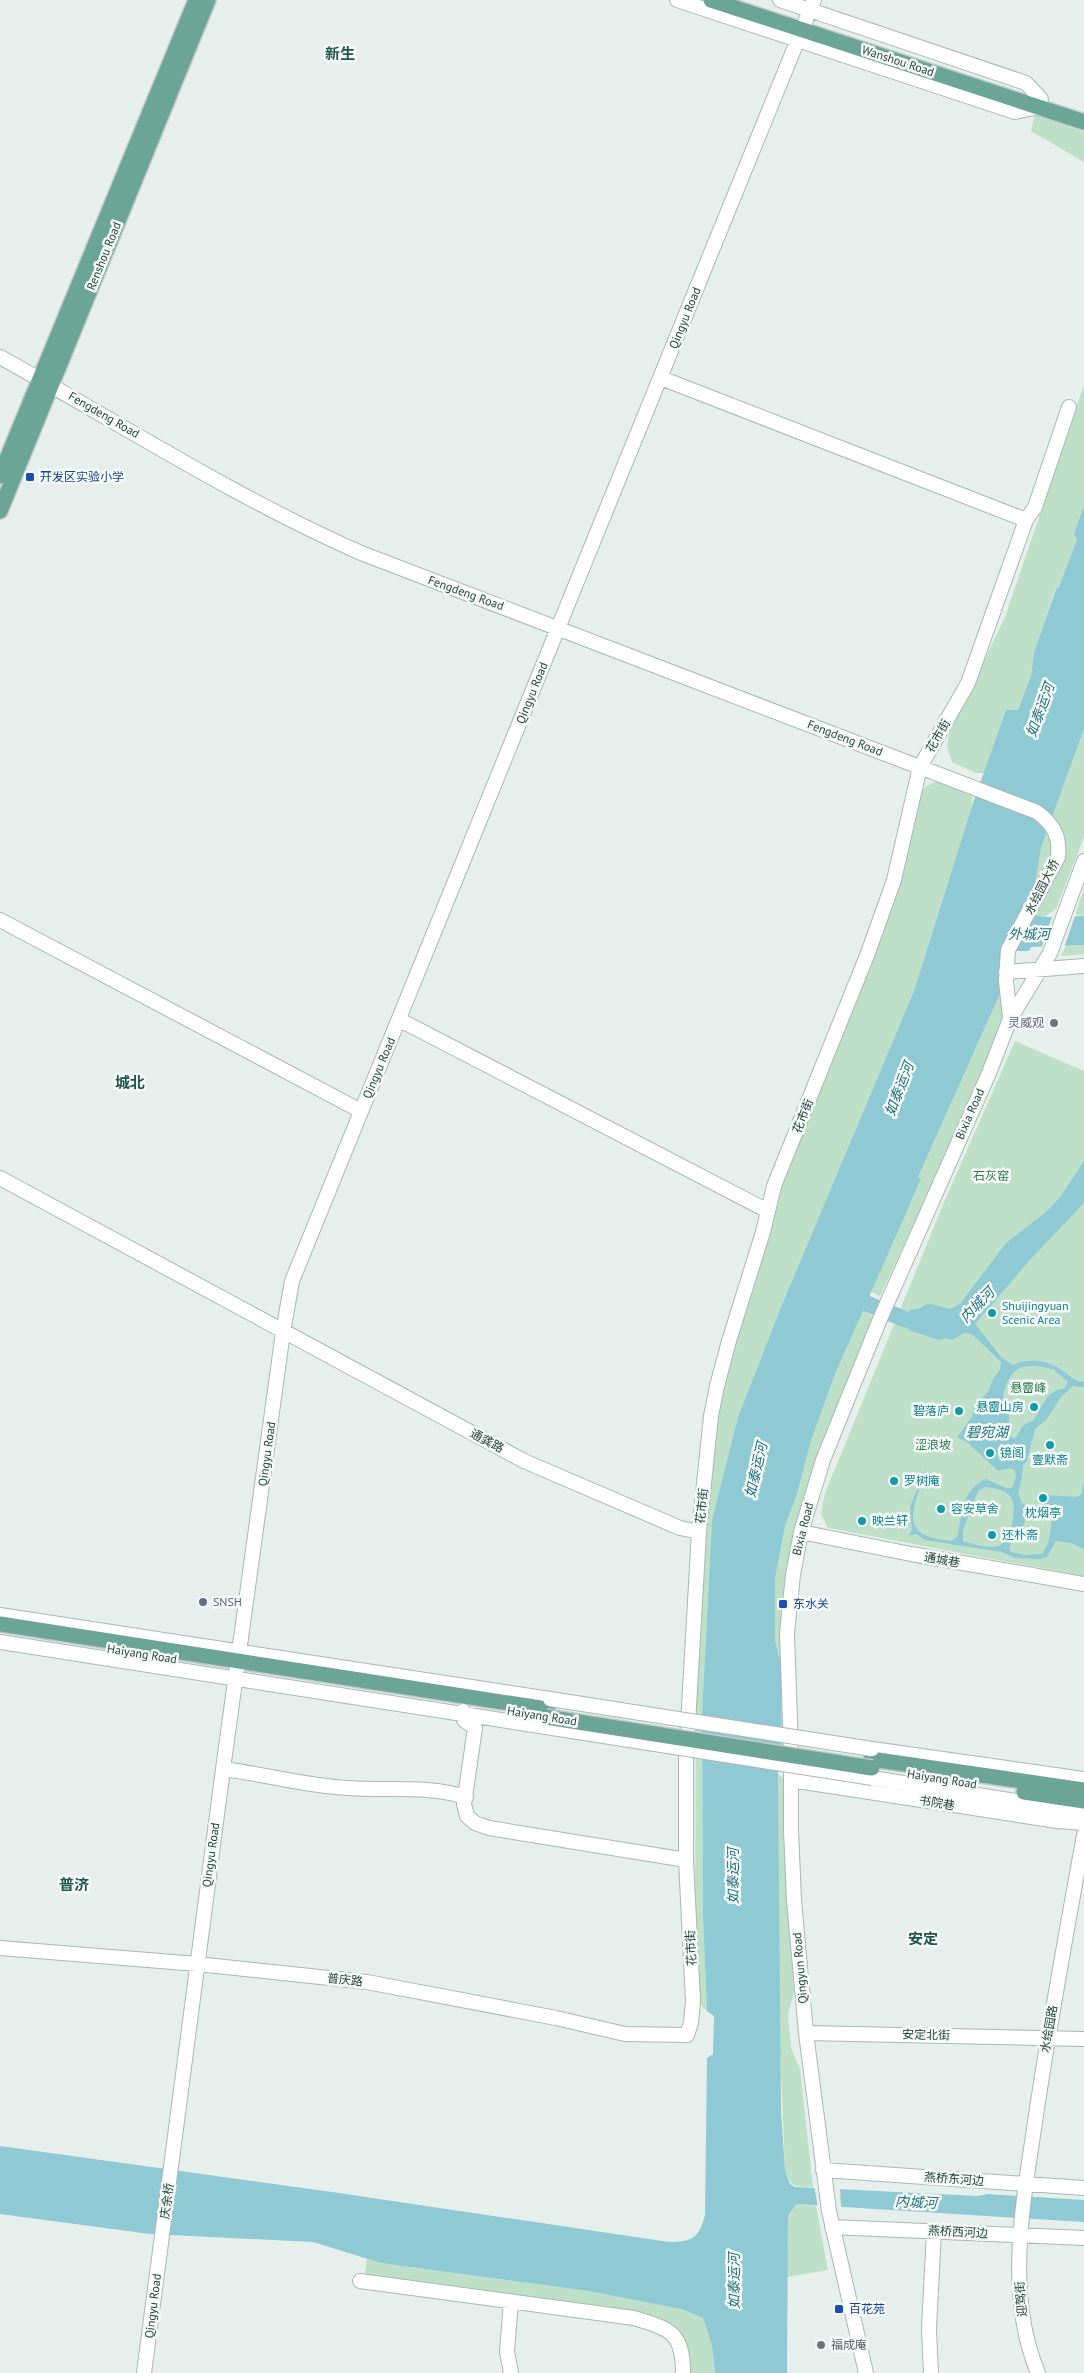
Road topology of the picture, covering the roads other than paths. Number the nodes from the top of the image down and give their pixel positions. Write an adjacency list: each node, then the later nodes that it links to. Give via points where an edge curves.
1 (196, 0): 13 (main road, Renshou Road)
2 (208, 0): 13 (main road, Renshou Road)
3 (677, 0): 7 (street)
4 (711, 0): 7 (main road, Wanshou Road)
5 (745, 0): 7 (main road, Wanshou Road)
6 (780, 0): 7 (street)
7 (806, 20): 8 (main road, Wanshou Road); 8 (street, via 1026,83); 12 (street, Qingyu Road)
8 (1040, 103): 9 (main road, Wanshou Road); 10 (main road, Wanshou Road)
9 (1084, 113)
10 (1084, 122)
11 (0, 357): 13 (street, Fengdeng Road)
12 (661, 378): 17 (street); 18 (street, Qingyu Road)
13 (46, 382): 15 (main road, Renshou Road); 16 (main road, Renshou Road); 18 (street, Fengdeng Road, via 207,476 312,531)
14 (1069, 407): 17 (street, 花市街, via 1035,507)
15 (0, 476)
16 (0, 511)
17 (1026, 520): 19 (street, 花市街, via 968,683)
18 (558, 628): 19 (street, Fengdeng Road); 27 (street, Qingyu Road)
19 (920, 766): 20 (street, Fengdeng Road); 30 (street, 花市街, via 894,880 774,1186)
20 (956, 780): 24 (street, 水绘园大桥, via 1037,812 1048,820 1058,837 1056,862 1008,950)
21 (1084, 861): 25 (street, Bixia Road)
22 (0, 920): 28 (street)
23 (1084, 966): 25 (street)
24 (1006, 968): 25 (street); 26 (street)
25 (1042, 970): 26 (street, Bixia Road)
26 (1010, 1019): 33 (street, Bixia Road, via 880,1319 823,1460)
27 (400, 1020): 28 (street, Qingyu Road); 30 (street)
28 (361, 1111): 31 (street, Qingyu Road, via 297,1267)
29 (0, 1178): 31 (street, 通龚路)
30 (768, 1211): 32 (street, 花市街, via 717,1386)
31 (283, 1332): 32 (street, 通龚路, via 524,1461 680,1528); 39 (street, Qingyu Road)
32 (699, 1532): 52 (street, 花市街, via 686,1759)
33 (801, 1532): 34 (street, 通城巷); 41 (street, Bixia Road, via 786,1633)
34 (1084, 1584)
35 (0, 1616): 39 (street)
36 (0, 1624): 39 (main road, Haiyang Road)
37 (0, 1632): 39 (main road, Haiyang Road)
38 (0, 1642): 39 (street)
39 (237, 1665): 40 (main road, Haiyang Road); 43 (street, Qingyu Road)
40 (464, 1701): 42 (main road, Haiyang Road, bridge); 47 (street, via 464,1720 475,1728)
41 (791, 1752): 45 (street, Qingyun Road)
42 (872, 1764): 44 (street); 46 (main road, Haiyang Road); 48 (main road, Haiyang Road); 49 (street)
43 (223, 1768): 47 (street, via 346,1788 415,1788); 54 (street, Qingyu Road)
44 (1084, 1779)
45 (791, 1780): 50 (street, 书院巷); 55 (street, Qingyun Road, via 794,1900)
46 (1084, 1790)
47 (466, 1797): 52 (street, via 467,1816 489,1828)
48 (1084, 1801)
49 (1084, 1812)
50 (1084, 1823)
51 (1084, 1835): 57 (street, 水绘园路)
52 (686, 1860): 56 (street, 花市街, via 693,2001)
53 (0, 1948): 54 (street, 普庆路)
54 (197, 1964): 56 (street, 普庆路, via 367,1982 626,2034); 59 (street, Qingyu Road)
55 (806, 2033): 57 (street, 安定北街); 60 (street, Qingyun Road)
56 (687, 2035)
57 (1047, 2038): 58 (street, 安定北街); 62 (street, 水绘园路)
58 (1084, 2039)
59 (172, 2164): 66 (street, 庆余桥)
60 (824, 2177): 62 (street, 燕桥东河边); 63 (street, Qingyun Road)
61 (1084, 2188): 62 (street, 燕桥东河边)
62 (1026, 2189): 64 (street, 水绘园路)
63 (832, 2227): 65 (street, 燕桥西河边); 73 (street)
64 (1021, 2230): 65 (street, 燕桥西河边); 67 (street, 燕桥西河边); 75 (street, 迎驾街, via 1021,2314 1026,2342)
65 (934, 2231): 74 (street, via 929,2329)
66 (161, 2238): 70 (street, Qingyu Road)
67 (1084, 2238)
68 (360, 2281): 69 (street)
69 (511, 2302): 71 (street, via 507,2351); 72 (street, via 634,2318 661,2327 677,2338)
70 (144, 2373)
71 (511, 2373)
72 (683, 2373)
73 (866, 2373)
74 (931, 2373)
75 (1038, 2373)

